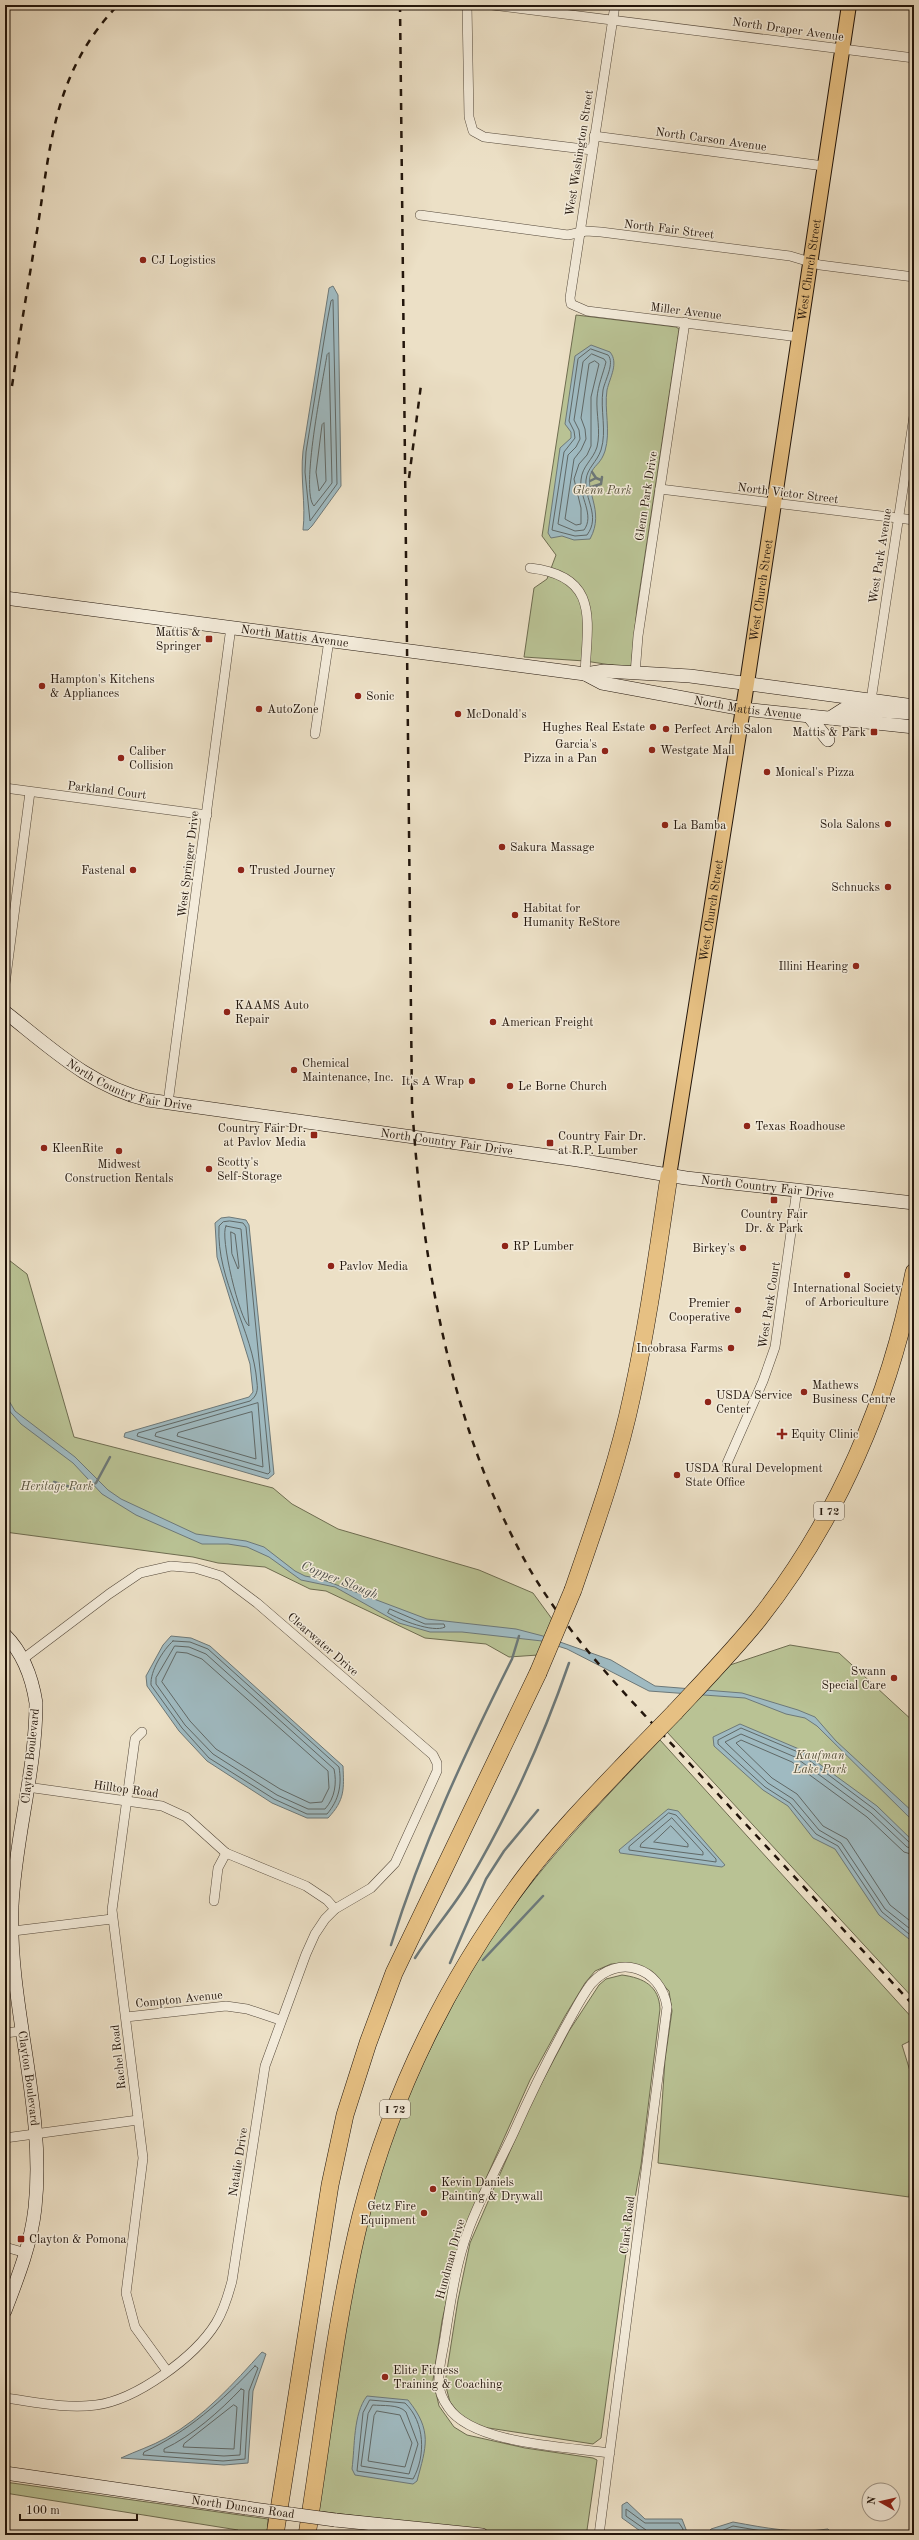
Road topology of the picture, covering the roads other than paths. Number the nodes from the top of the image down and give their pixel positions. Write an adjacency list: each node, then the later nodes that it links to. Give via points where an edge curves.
1 (467, 5): 9 (street, via 469,117 473,131 484,137)
2 (492, 5): 5 (street, North Draper Avenue)
3 (615, 5): 5 (street, West Washington Street)
4 (850, 5): 6 (main road, West Church Street)
5 (613, 19): 6 (street, North Draper Avenue); 8 (street, West Washington Street)
6 (843, 49): 7 (street, North Draper Avenue); 10 (main road, West Church Street)
7 (914, 58)
8 (594, 136): 9 (street, West Washington Street); 10 (street, North Carson Avenue)
9 (592, 150): 12 (street, West Washington Street)
10 (824, 166): 13 (main road, West Church Street)
11 (420, 215): 12 (street, North Fair Street, via 568,235)
12 (579, 233): 13 (street, North Fair Street, via 591,231 790,256); 15 (street, West Washington Street)
13 (810, 262): 14 (street, North Fair Street); 17 (main road, West Church Street)
14 (914, 277)
15 (571, 304): 16 (street, Miller Avenue, via 587,311)
16 (685, 322): 17 (street, Miller Avenue); 19 (street, Glenn Park Drive)
17 (799, 337): 20 (main road, West Church Street)
18 (914, 416): 21 (street, West Park Avenue)
19 (660, 489): 20 (street, North Victor Street); 28 (street, Glenn Park Drive)
20 (773, 503): 21 (street, North Victor Street); 29 (main road, West Church Street)
21 (898, 519): 22 (street, North Victor Street); 30 (street, West Park Avenue)
22 (914, 520)
23 (530, 568): 27 (street, via 558,574 586,601 589,624)
24 (5, 598): 25 (main road, North Mattis Avenue)
25 (231, 627): 26 (main road, North Mattis Avenue); 41 (street, West Springer Drive)
26 (328, 640): 27 (main road, North Mattis Avenue); 37 (street)
27 (585, 674): 28 (main road, North Mattis Avenue, via 604,671); 32 (main road, North Mattis Avenue, via 602,683)
28 (634, 674): 29 (main road, North Mattis Avenue, via 690,676)
29 (747, 683): 30 (main road, North Mattis Avenue); 32 (main road, West Church Street)
30 (871, 700): 31 (main road, North Mattis Avenue)
31 (914, 706)
32 (743, 709): 34 (main road, North Mattis Avenue); 45 (main road, West Church Street)
33 (914, 713): 35 (main road, via 844,709)
34 (809, 716): 35 (main road, North Mattis Avenue); 38 (main road)
35 (830, 718): 36 (main road, North Mattis Avenue)
36 (914, 727)
37 (315, 734)
38 (828, 740)
39 (5, 788): 40 (street, Parkland Court)
40 (30, 792): 41 (street, Parkland Court); 42 (street)
41 (207, 815): 44 (street, West Springer Drive)
42 (5, 984)
43 (5, 1012): 44 (main road, North Country Fair Drive, via 96,1080 128,1095)
44 (168, 1103): 45 (main road, North Country Fair Drive, via 578,1160)
45 (669, 1176): 46 (main road, North Country Fair Drive); 75 (highway, bridge, via 650,1304 632,1397 606,1494 573,1590 538,1674 394,1973 345,2115 330,2185)
46 (797, 1189): 47 (main road, North Country Fair Drive); 49 (street, West Park Court, via 775,1347)
47 (914, 1203)
48 (914, 1272): 76 (highway, I 72, bridge, via 901,1333 883,1391 840,1491 801,1560 733,1650 549,1846 501,1910 448,1996 402,2092 371,2180 351,2262)
49 (727, 1463)
50 (5, 1635): 51 (main road, Clayton Boulevard)
51 (23, 1659): 53 (main road, Clayton Boulevard, via 30,1674 36,1703); 57 (street, Clearwater Drive, via 124,1582 156,1568 184,1566 210,1572 230,1582 257,1603 433,1755 437,1763 437,1771 430,1790 395,1863 371,1888)
52 (142, 1732): 54 (street, Rachel Road, via 135,1739)
53 (27, 1788): 54 (street, Hilltop Road); 59 (main road, Clayton Boulevard)
54 (127, 1800): 55 (street, Hilltop Road, via 150,1803 177,1812); 58 (street, Rachel Road)
55 (226, 1853): 56 (street, via 218,1868); 57 (street, Hilltop Road, via 306,1886 327,1900)
56 (214, 1901)
57 (335, 1909): 62 (street, Natalie Drive, via 314,1934)
58 (112, 1919): 59 (street); 61 (street, Rachel Road)
59 (9, 1932): 63 (main road, Clayton Boulevard)
60 (601, 1974): 73 (street, Clark Road, via 617,1968 642,1971 662,1989 666,2007); 73 (street, Hundman Drive, via 575,2010 546,2062 468,2231 449,2309 439,2384 444,2401 460,2422 480,2432 523,2441)
61 (126, 2017): 62 (street, Compton Avenue, via 226,2006 247,2009); 65 (street, Rachel Road)
62 (280, 2020): 71 (street, Natalie Drive, via 268,2053 263,2078 228,2298 206,2337)
63 (22, 2031): 64 (street); 66 (main road, Clayton Boulevard)
64 (5, 2033)
65 (138, 2120): 66 (street); 71 (street, Rachel Road, via 142,2169 126,2282 127,2303 132,2322 141,2339)
66 (35, 2133): 67 (street); 69 (main road, Clayton Boulevard, via 37,2185)
67 (5, 2138)
68 (5, 2247): 69 (street)
69 (26, 2253): 70 (main road, Clayton Boulevard)
70 (5, 2311)
71 (167, 2371): 72 (street, Natalie Drive, via 134,2393 111,2402 76,2406)
72 (5, 2398)
73 (610, 2453): 78 (street, Clark Road)
74 (5, 2473): 77 (main road, North Duncan Road, bridge, via 335,2520)
75 (275, 2535)
76 (307, 2535)
77 (482, 2535)
78 (599, 2535)

